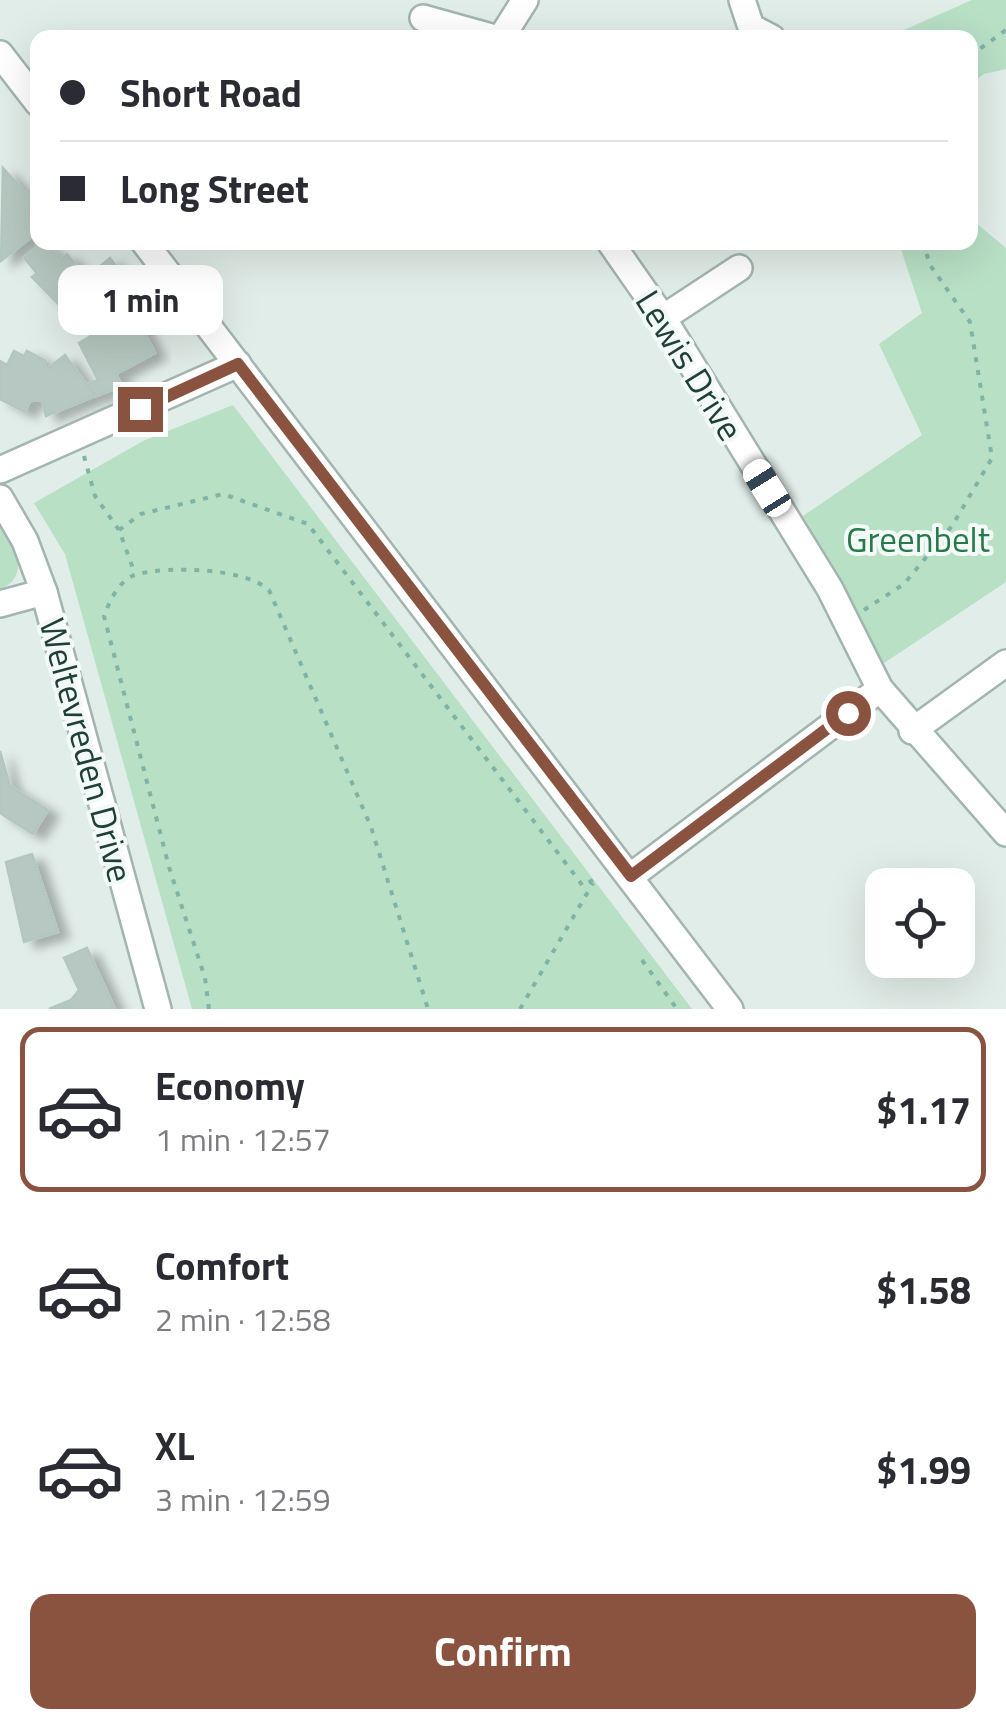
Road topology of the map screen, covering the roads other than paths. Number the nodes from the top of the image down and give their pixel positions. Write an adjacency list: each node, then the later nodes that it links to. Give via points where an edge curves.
1 (524, 0): 5 (street)
2 (742, 0): 6 (street)
3 (423, 18): 4 (street)
4 (468, 30)
5 (503, 30)
6 (758, 30)
7 (0, 54): 8 (street)
8 (30, 93)
9 (150, 250): 13 (street)
10 (616, 250): 12 (street, Lewis Drive)
11 (739, 268): 12 (street)
12 (664, 318): 20 (street, Lewis Drive, via 846,620)
13 (238, 364): 14 (street); 23 (street)
14 (0, 470)
15 (0, 498): 16 (street, Weltevreden Drive)
16 (44, 592): 17 (street); 24 (street, Weltevreden Drive)
17 (0, 604)
18 (1006, 664): 21 (street)
19 (1006, 677): 21 (street)
20 (880, 690): 21 (street, Lewis Drive); 23 (street)
21 (917, 736): 22 (street, Lewis Drive)
22 (1006, 833)
23 (631, 876): 25 (street)
24 (158, 1009)
25 (730, 1009)

